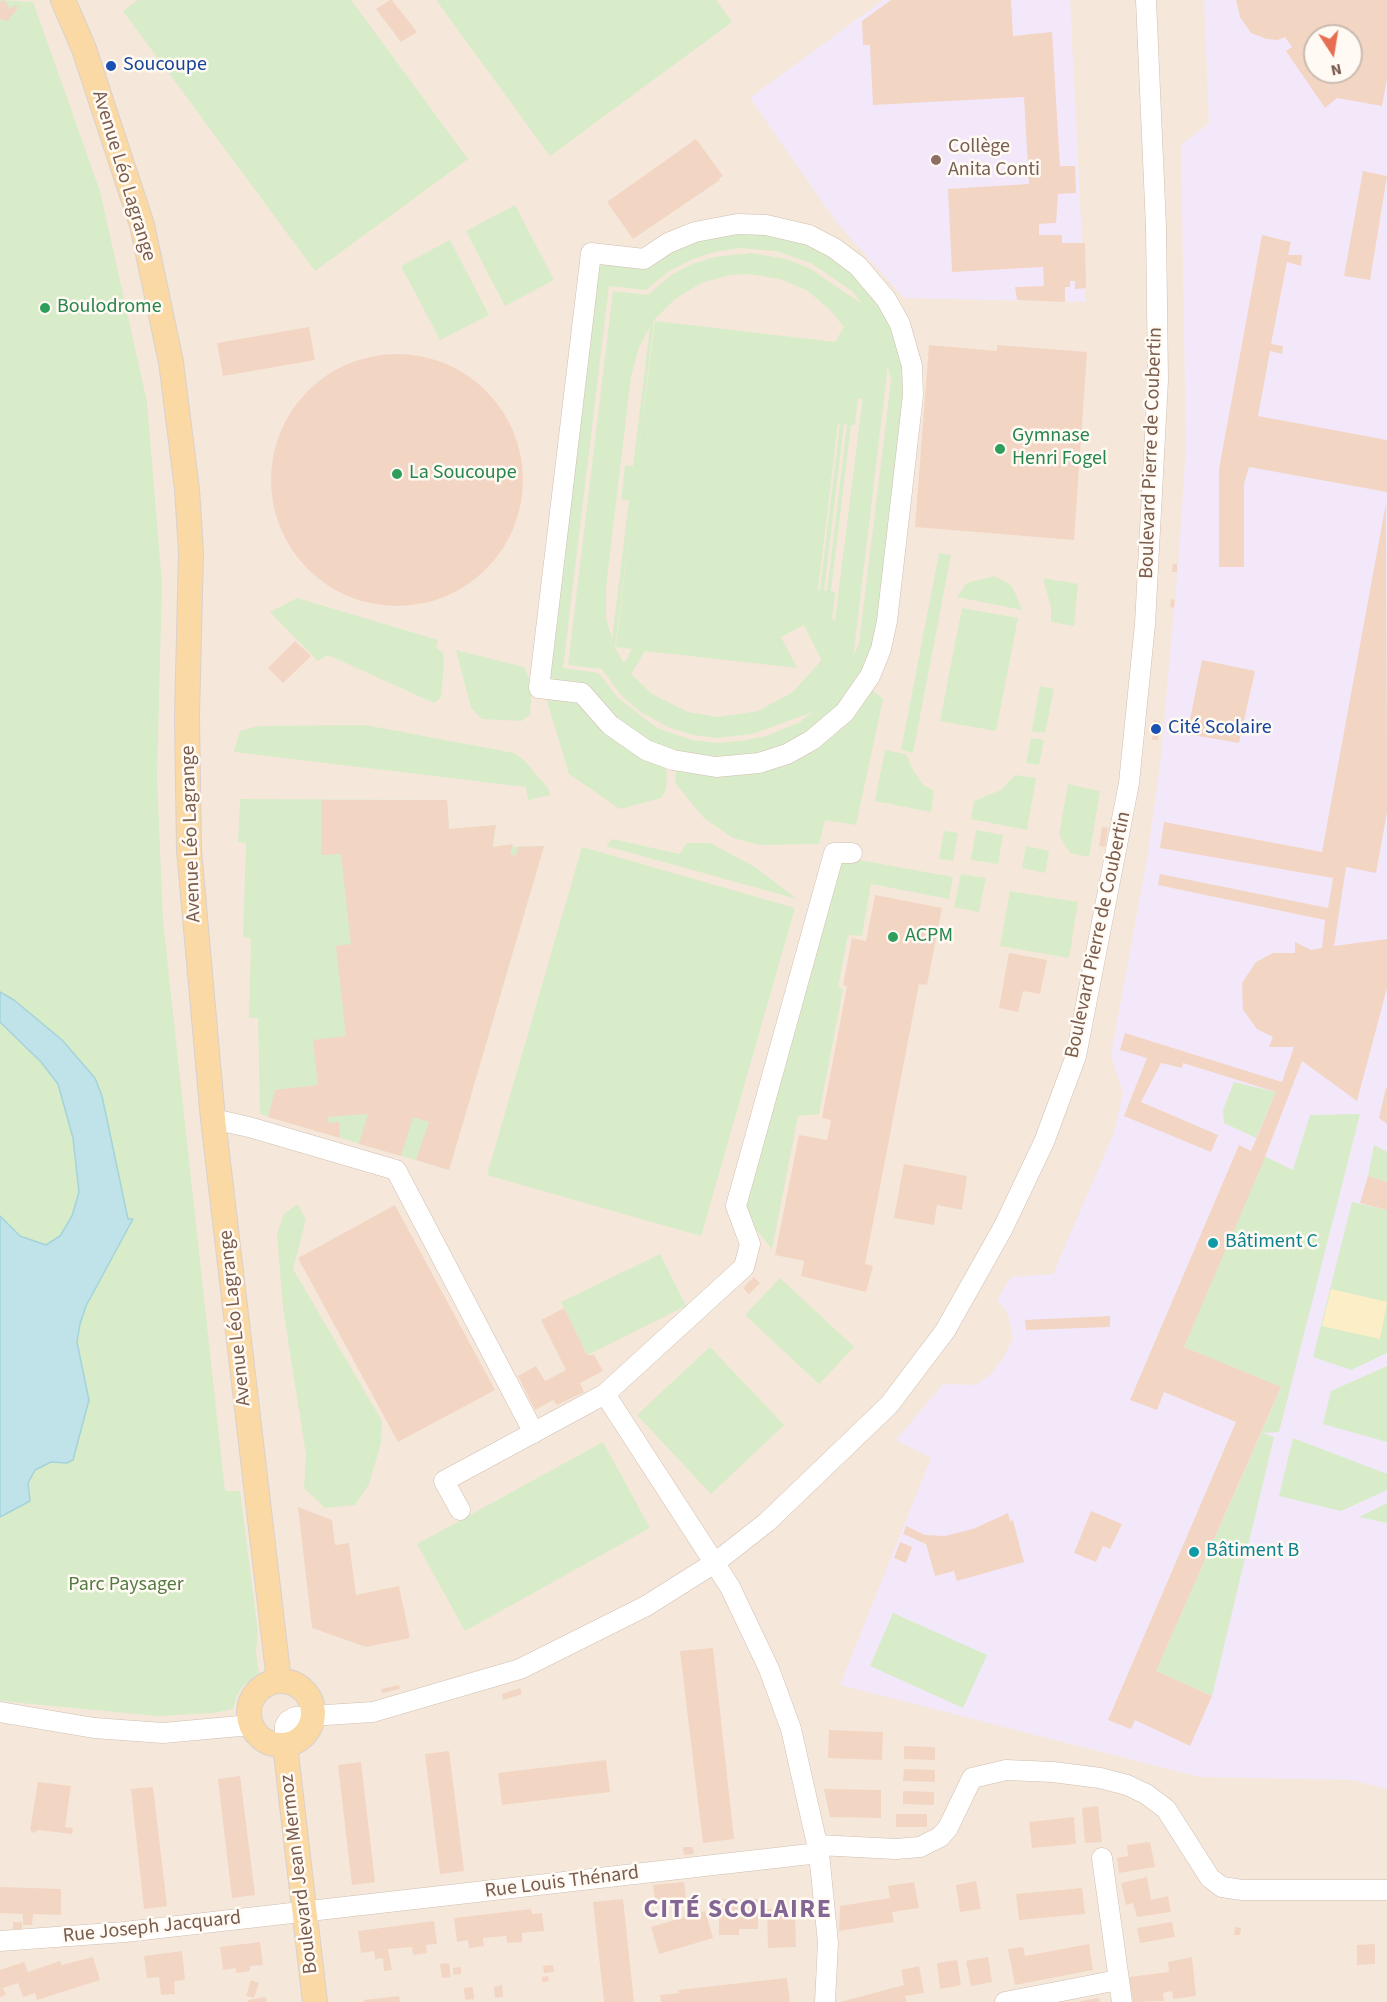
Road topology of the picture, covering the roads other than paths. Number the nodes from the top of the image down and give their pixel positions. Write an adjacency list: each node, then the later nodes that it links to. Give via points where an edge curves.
1 (63, 0): 5 (main road, Avenue Léo Lagrange, via 84,49 142,225 171,362 191,552 189,849)
2 (1146, 0): 9 (street, Boulevard Pierre de Coubertin, via 1158,380 1146,624 1129,783 1076,1056 1044,1142 945,1331 881,1412 767,1522)
3 (644, 259): 3 (street, via 591,253 539,688 582,693 621,734 666,758 716,767 759,763 787,754 824,732 855,700 876,663 887,621 912,409 909,352 894,311 868,276 840,252 809,235 766,225 723,225 681,237)
4 (852, 853): 6 (street, via 834,853 736,1206 750,1244 744,1267)
5 (213, 1119): 7 (street, via 396,1170); 10 (main road, Avenue Léo Lagrange)
6 (605, 1394): 7 (street); 9 (street, via 703,1548)
7 (534, 1432): 8 (street, via 444,1481)
8 (460, 1510)
9 (716, 1562): 12 (street, Boulevard Pierre de Coubertin, via 646,1606 520,1669 373,1712); 15 (street, via 769,1669 791,1730)
10 (279, 1681): 12 (main road, via 300,1688 312,1706); 13 (main road, via 253,1696 249,1706)
11 (0, 1712): 13 (street, via 94,1728 164,1733)
12 (313, 1717): 14 (main road, via 304,1736)
13 (251, 1725): 14 (main road, via 261,1739)
14 (285, 1745): 18 (main road, Boulevard Jean Mermoz)
15 (818, 1849): 17 (street, Rue Louis Thénard, via 920,1847 948,1828 972,1778 1006,1770 1053,1772 1100,1778 1146,1794 1166,1809 1210,1878 1222,1887); 18 (street, Rue Louis Thénard); 22 (street, via 828,1943)
16 (1101, 1858): 20 (street)
17 (1387, 1890)
18 (304, 1912): 19 (street, Rue Joseph Jacquard, via 126,1932); 21 (main road, Boulevard Jean Mermoz)
19 (0, 1941)
20 (1118, 1980): 23 (street); 24 (street)
21 (315, 2002)
22 (825, 2002)
23 (1005, 2002)
24 (1122, 2002)

